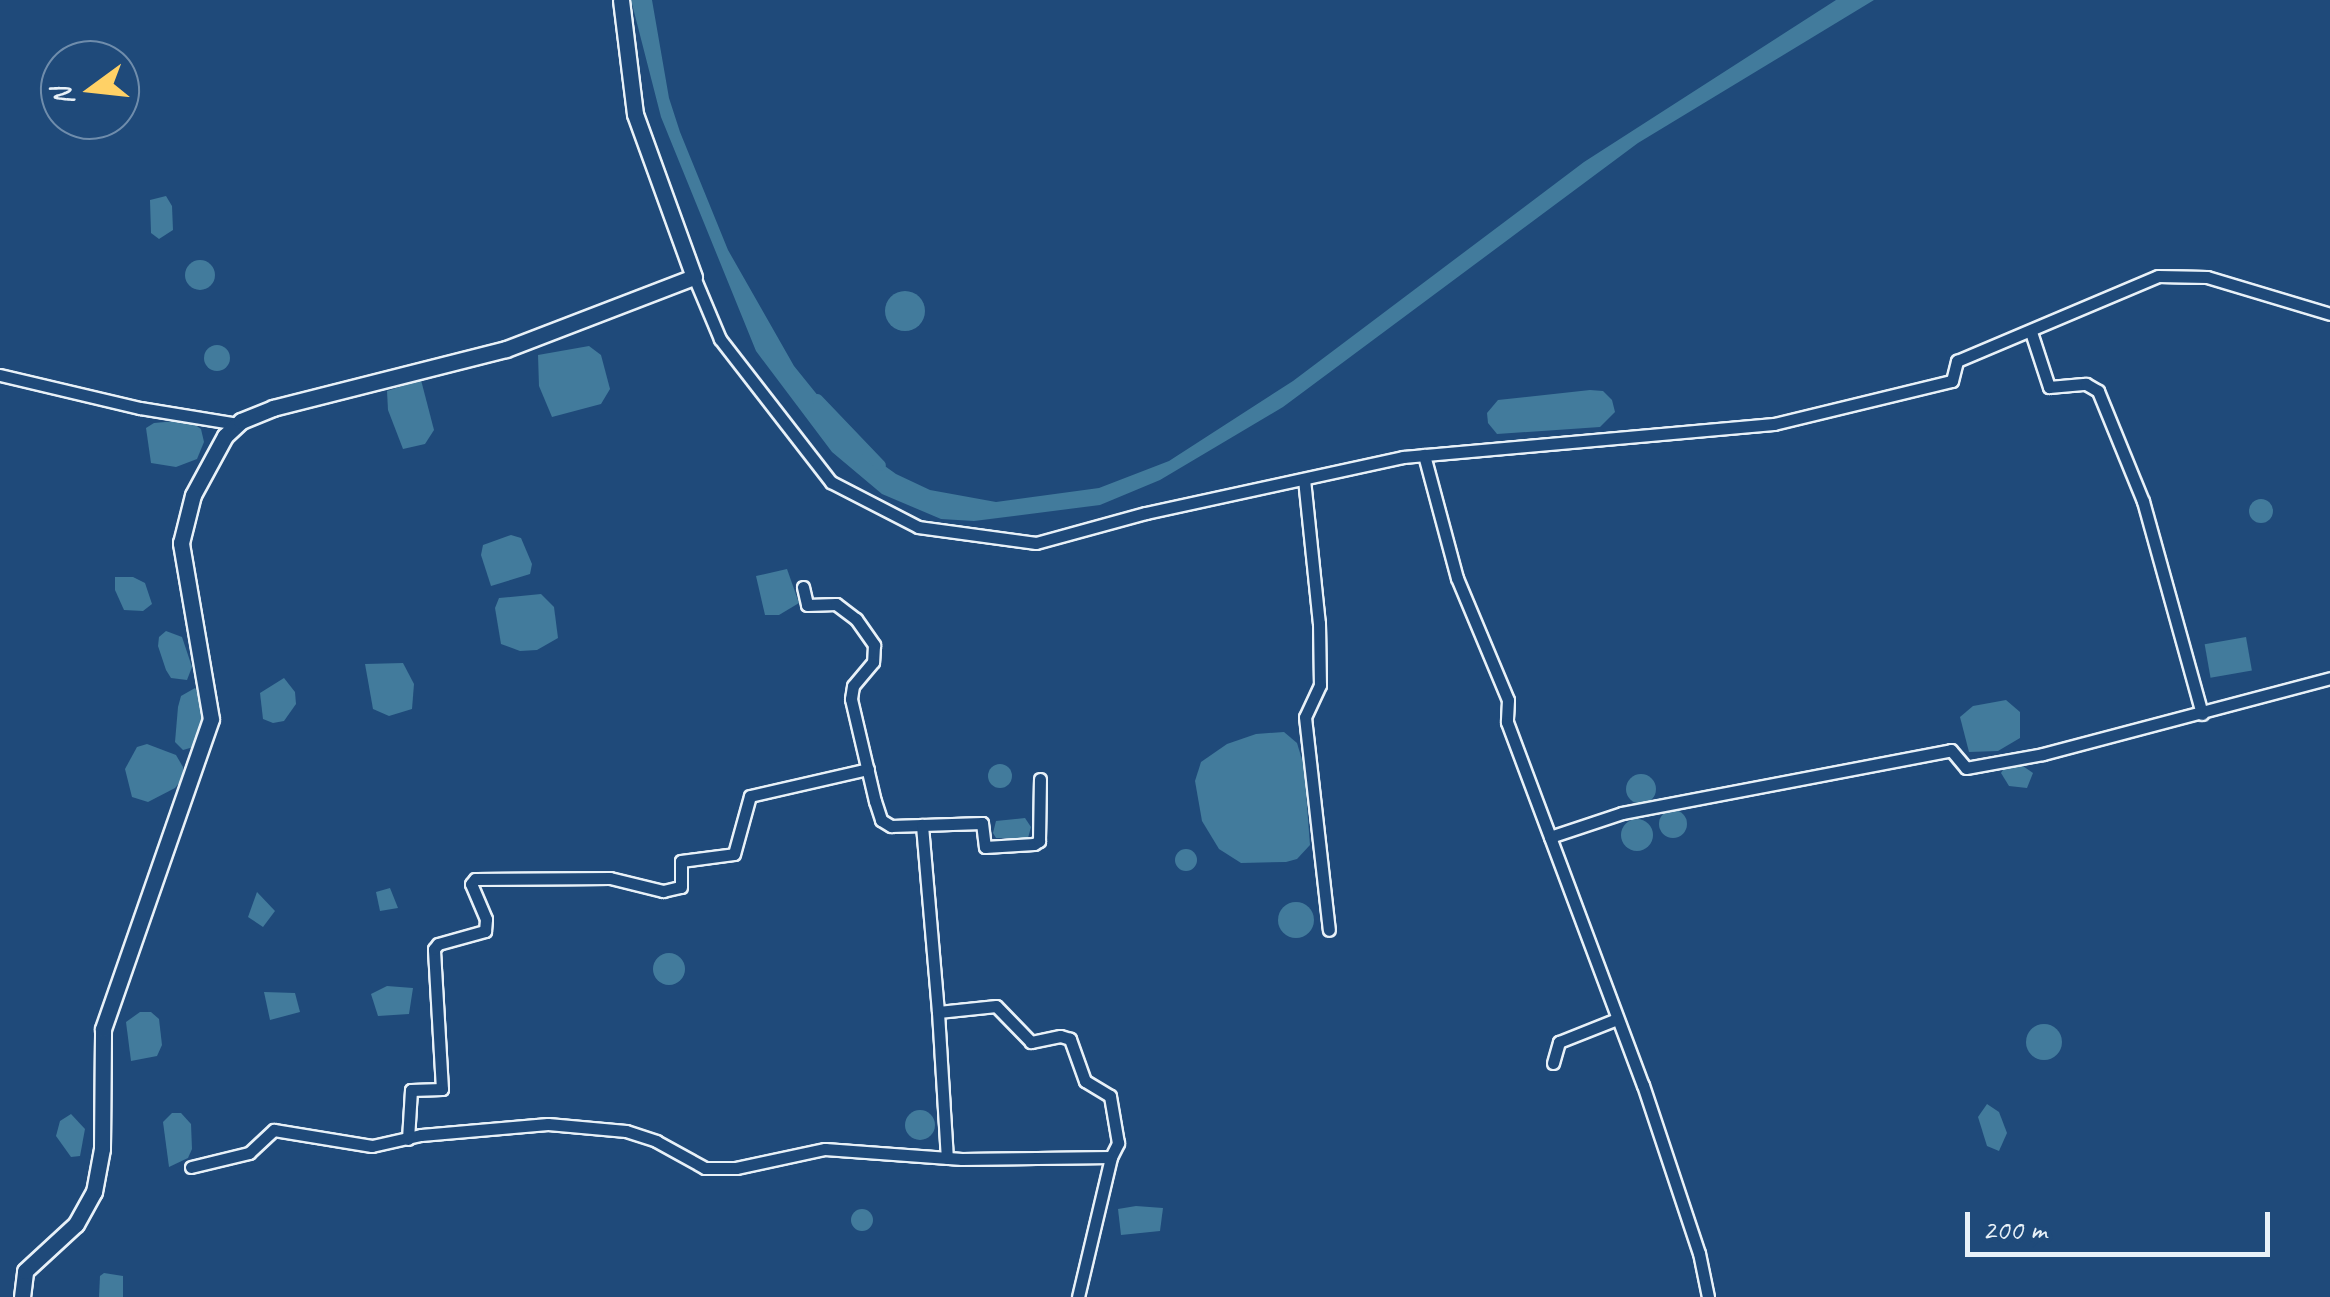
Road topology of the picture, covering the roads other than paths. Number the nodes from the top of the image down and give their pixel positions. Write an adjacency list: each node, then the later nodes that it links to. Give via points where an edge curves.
1 (621, 0): 2 (main road, via 635,114)
2 (694, 277): 6 (main road, via 506,350 310,396); 8 (street, via 720,338 831,482 918,527 1036,543)
3 (2330, 314): 4 (street, via 2207,277 2158,276)
4 (2032, 332): 7 (street, via 1957,361 1952,382 1774,424); 11 (street, via 2049,388 2086,384 2098,391 2142,501)
5 (0, 374): 6 (street)
6 (238, 424): 24 (main road, via 193,496 181,543 211,718 104,1029 102,1149 94,1192 76,1224 26,1271)
7 (1424, 455): 8 (street); 15 (street, via 1456,578 1508,700 1507,722)
8 (1304, 478): 16 (street, via 1320,685 1305,717)
9 (803, 587): 12 (street, via 807,605 836,604 856,618 874,646 873,662 850,699)
10 (2330, 678): 11 (street)
11 (2202, 714): 15 (street, via 1981,766 1966,768 1950,750 1796,778 1622,813)
12 (868, 769): 14 (street, via 881,820); 20 (street, via 750,796 734,854 682,861 682,886 663,891 610,878 475,879 485,932 434,949 442,1088 411,1090)
13 (1040, 778): 14 (street, via 1034,844 984,847 982,823)
14 (922, 825): 17 (street)
15 (1550, 837): 18 (street)
16 (1329, 930)
17 (938, 1012): 21 (street, via 996,1006 1030,1042 1070,1039 1085,1081 1110,1096 1118,1143); 22 (street)
18 (1617, 1019): 19 (street, via 1559,1042); 26 (street, via 1700,1253)
19 (1552, 1063)
20 (408, 1139): 22 (street, via 567,1124 641,1136 705,1168 825,1149); 23 (street, via 372,1146 274,1130 248,1153)
21 (1111, 1157): 22 (street); 25 (street)
22 (947, 1158)
23 (192, 1167)
24 (22, 1297)
25 (1078, 1297)
26 (1708, 1297)

